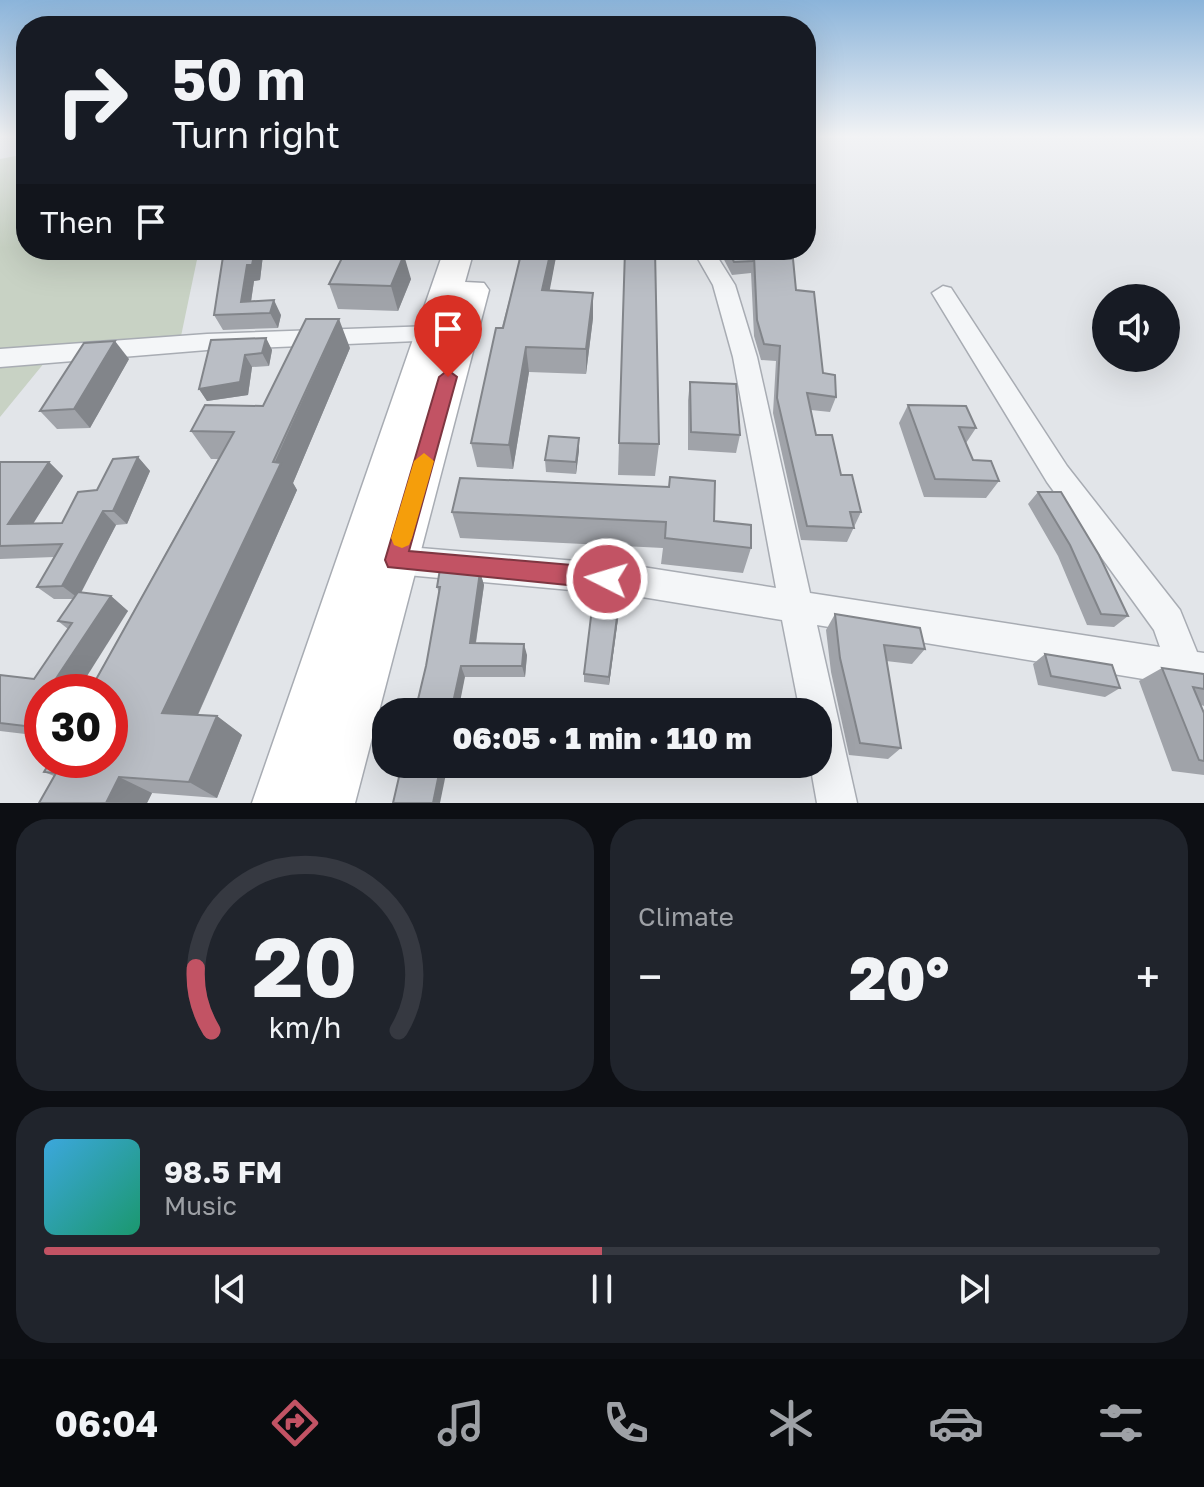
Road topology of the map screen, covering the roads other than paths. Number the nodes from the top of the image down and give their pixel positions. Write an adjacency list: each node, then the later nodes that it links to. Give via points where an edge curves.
1 (456, 260): 5 (main road)
2 (480, 260): 7 (main road)
3 (709, 260): 8 (street, via 724,285 745,357)
4 (943, 293): 9 (street, via 1057,474 1168,621)
5 (432, 334): 6 (street, via 207,342); 10 (main road)
6 (0, 358)
7 (396, 560): 8 (street, via 636,581); 11 (main road)
8 (796, 606): 9 (street); 12 (street)
9 (1195, 669)
10 (281, 803)
11 (326, 803)
12 (837, 803)

